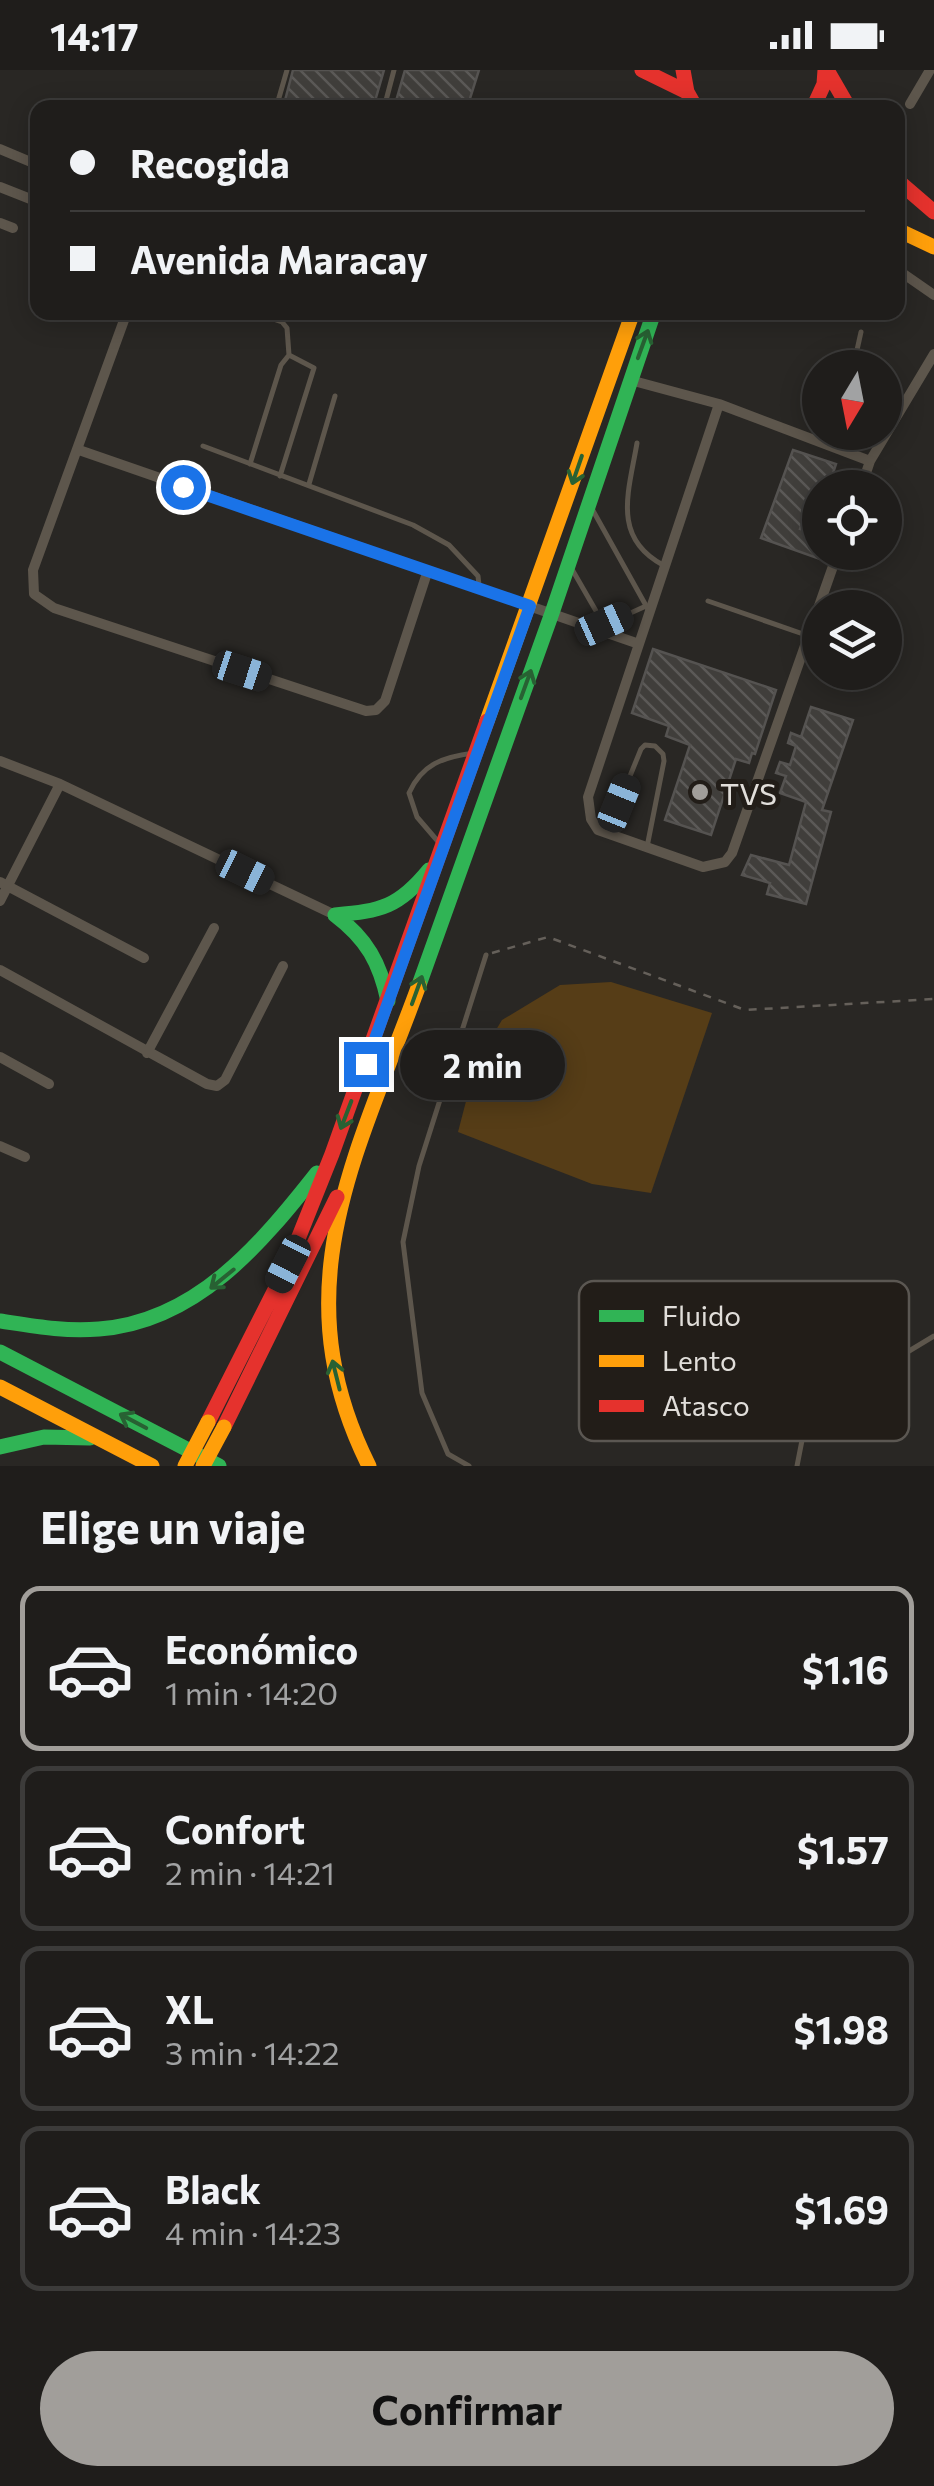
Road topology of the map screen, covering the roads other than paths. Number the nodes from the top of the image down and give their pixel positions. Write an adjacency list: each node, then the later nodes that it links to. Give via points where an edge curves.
1 (287, 70): 7 (lane)
2 (394, 70): 8 (lane)
3 (642, 70): 9 (street)
4 (684, 70): 10 (street)
5 (826, 70): 11 (street); 12 (street)
6 (930, 70): 13 (street)
7 (278, 100)
8 (386, 100)
9 (688, 100)
10 (690, 100)
11 (817, 100)
12 (845, 100)
13 (910, 104)
14 (0, 149): 15 (street)
15 (30, 162)
16 (0, 187): 18 (street)
17 (905, 187): 19 (street)
18 (30, 199)
19 (934, 212)
20 (0, 223): 21 (street)
21 (13, 228)
22 (905, 230): 23 (street)
23 (930, 245)
24 (905, 275): 25 (street)
25 (934, 295)
26 (124, 320): 40 (street)
27 (276, 320): 32 (lane, via 287,328)
28 (630, 320): 53 (street, one-way to 53)
29 (651, 320): 34 (street, one-way to 29)
30 (861, 332): 31 (lane)
31 (858, 350)
32 (289, 354): 43 (lane); 45 (lane, via 314,368)
33 (934, 354): 42 (street)
34 (630, 380): 36 (street); 47 (street)
35 (334, 396): 46 (lane)
36 (719, 404): 37 (street); 49 (street)
37 (802, 434)
38 (636, 443): 49 (lane, via 625,518 645,553)
39 (203, 446): 43 (lane)
40 (79, 450): 50 (street); 50 (street, via 33,570 34,594 54,608 376,710 385,701)
41 (846, 450): 42 (street)
42 (870, 461): 44 (street)
43 (250, 464): 45 (lane)
44 (867, 470)
45 (280, 476): 46 (lane)
46 (309, 484): 51 (lane, via 449,545 478,576)
47 (589, 503): 48 (street); 54 (lane)
48 (568, 564): 55 (street); 56 (lane)
49 (666, 566): 54 (street)
50 (427, 573): 51 (street)
51 (479, 588): 53 (street)
52 (708, 601): 57 (lane)
53 (530, 606): 55 (street); 60 (street)
54 (648, 610): 56 (lane); 58 (street)
55 (552, 613): 56 (street); 79 (street, one-way to 55)
56 (606, 629): 58 (street)
57 (802, 634)
58 (640, 644): 64 (street, via 588,807 598,830)
59 (802, 653): 64 (street, via 725,862 702,867)
60 (477, 753): 65 (street); 65 (lane, via 450,756 422,770 408,793)
61 (0, 761): 62 (street)
62 (60, 784): 66 (street); 68 (street)
63 (619, 803): 64 (lane, via 641,749 655,746 664,761)
64 (647, 847)
65 (440, 853): 68 (street, via 408,897 392,907); 74 (street)
66 (4, 884): 67 (street); 71 (street)
67 (0, 901)
68 (334, 914): 74 (street, via 374,950)
69 (214, 928): 75 (street)
70 (486, 954): 95 (lane, via 419,1166 403,1242 422,1393 448,1454)
71 (144, 958)
72 (282, 966): 75 (street, via 217,1086)
73 (0, 970): 75 (street)
74 (388, 1004): 80 (street, one-way to 80)
75 (147, 1053)
76 (0, 1057): 77 (street)
77 (48, 1084)
78 (0, 1146): 81 (street)
79 (360, 1148): 92 (street, bridge); 94 (street, one-way to 79, via 349,1430 327,1338 329,1261)
80 (332, 1154): 82 (street, one-way to 82, via 248,1258 171,1311 85,1331); 91 (street, bridge, via 288,1264)
81 (24, 1157)
82 (0, 1321)
83 (934, 1336): 84 (lane)
84 (909, 1351)
85 (0, 1352): 93 (street, one-way to 85)
86 (0, 1386): 87 (street)
87 (99, 1438): 89 (street, via 44,1437); 90 (street)
88 (802, 1441): 96 (lane)
89 (0, 1447)
90 (152, 1466)
91 (186, 1466)
92 (204, 1466)
93 (219, 1466)
94 (369, 1466)
95 (469, 1466)
96 (797, 1466)

